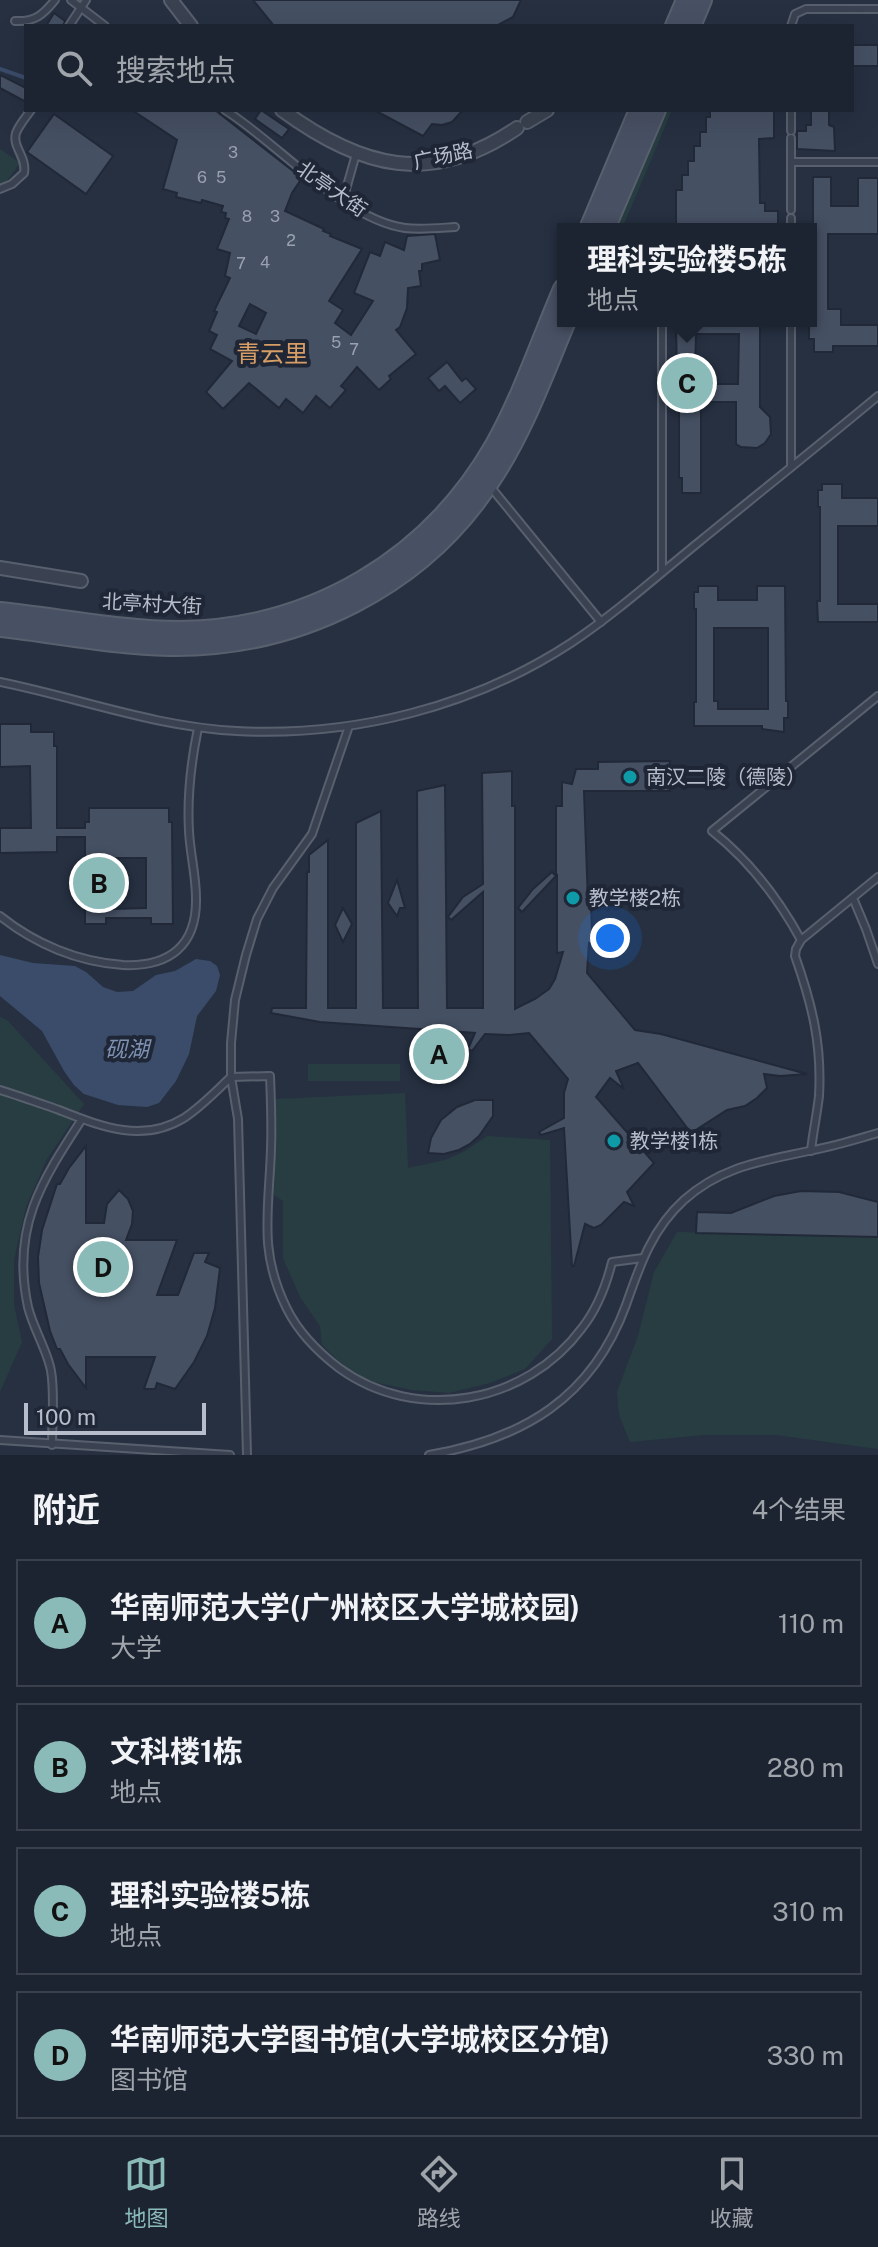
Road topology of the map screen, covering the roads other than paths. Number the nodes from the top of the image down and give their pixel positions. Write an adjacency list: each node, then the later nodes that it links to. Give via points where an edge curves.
1 (55, 0): 9 (lane, via 37,18)
2 (71, 0): 7 (lane)
3 (86, 0): 7 (lane)
4 (171, 0): 12 (street)
5 (686, 0): 13 (main road)
6 (702, 0): 14 (main road)
7 (80, 7): 10 (lane); 11 (lane)
8 (878, 9): 15 (lane, via 806,9 795,14)
9 (15, 21)
10 (70, 24)
11 (102, 24)
12 (189, 24)
13 (676, 24)
14 (692, 24)
15 (792, 24)
16 (30, 112): 25 (lane, via 15,136 24,173)
17 (228, 112): 26 (lane, 北亭大街)
18 (285, 112): 22 (street, 广场路)
19 (544, 112): 22 (street, 广场路, via 478,150 430,163 396,164)
20 (644, 112): 27 (main road); 28 (main road)
21 (791, 112): 23 (lane)
22 (356, 154): 26 (lane)
23 (791, 162): 24 (lane); 29 (lane)
24 (878, 162)
25 (0, 189)
26 (343, 200): 30 (lane, 北亭大街, via 396,226)
27 (592, 223)
28 (607, 223)
29 (791, 223)
30 (455, 227)
31 (557, 303): 41 (main road, 北亭村大街, via 504,427 469,485 406,551 352,587 284,616 222,629 166,631)
32 (563, 327): 37 (main road, 北亭村大街, via 518,433)
33 (662, 327): 39 (lane)
34 (791, 327): 36 (lane)
35 (878, 396): 36 (lane)
36 (791, 467): 39 (lane)
37 (488, 484): 42 (lane); 43 (main road, 北亭村大街, via 448,534 398,577 346,608 288,631 224,644 166,646)
38 (0, 568): 40 (street)
39 (662, 572): 42 (lane)
40 (81, 581)
41 (0, 612)
42 (601, 622): 46 (lane, via 494,684 428,709)
43 (0, 627)
44 (0, 682): 47 (lane)
45 (878, 696): 51 (lane, via 712,831 765,884)
46 (349, 726): 47 (lane, via 277,732); 53 (lane, via 312,834 273,888 250,938 235,1000)
47 (198, 728): 50 (lane, via 189,814 196,909 177,951 143,965 96,961 40,943)
48 (878, 877): 49 (lane)
49 (853, 898): 51 (lane); 52 (lane)
50 (0, 916)
51 (801, 940): 57 (lane, via 795,956 813,1011 819,1057)
52 (878, 964)
53 (231, 1077): 55 (lane, via 185,1117 164,1127 132,1132); 58 (lane, via 270,1076 266,1224 281,1297 319,1351 368,1385 438,1401 475,1397 517,1383 552,1361 582,1329 612,1262); 62 (lane, via 238,1119)
54 (0, 1090): 55 (lane)
55 (82, 1119): 60 (lane, via 38,1191 25,1245 29,1311 51,1371)
56 (878, 1133): 57 (lane)
57 (811, 1151): 58 (lane, via 747,1164 708,1183 672,1212)
58 (643, 1258): 63 (lane, via 608,1346 566,1396 515,1431)
59 (0, 1440): 60 (lane)
60 (52, 1445): 61 (lane)
61 (230, 1455)
62 (247, 1455)
63 (429, 1455)

